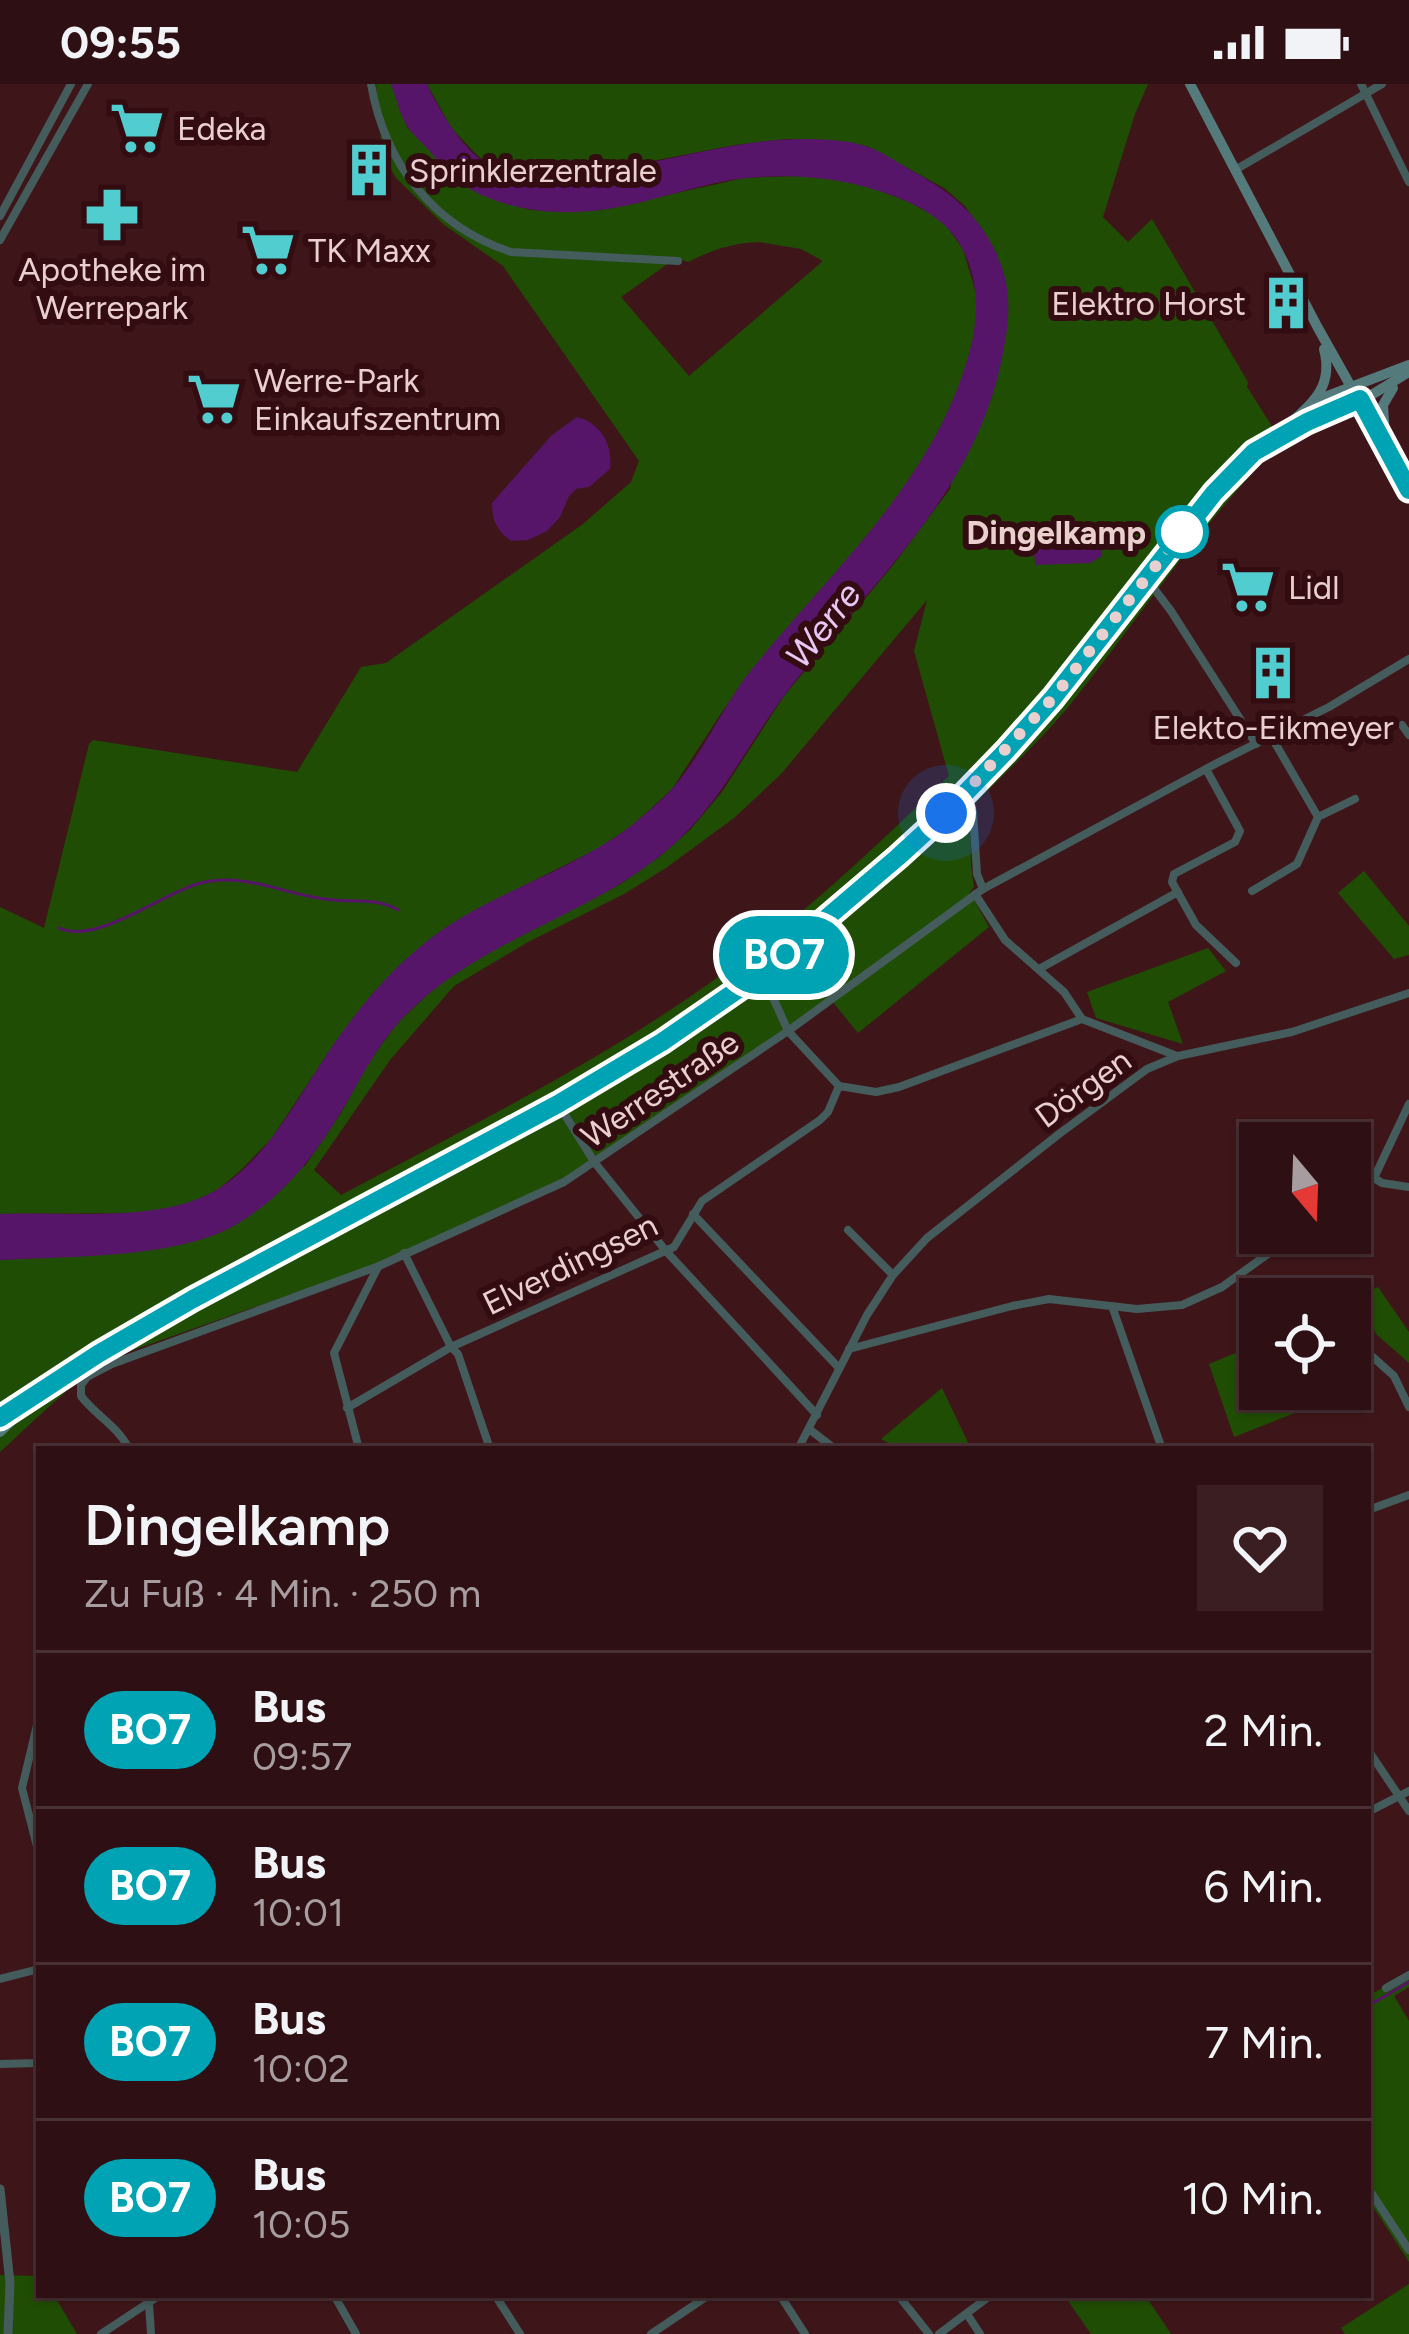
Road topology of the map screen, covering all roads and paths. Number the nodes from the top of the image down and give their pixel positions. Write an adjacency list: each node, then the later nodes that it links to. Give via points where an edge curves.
1 (70, 84): 9 (street)
2 (88, 84): 10 (street)
3 (371, 84): 11 (street, via 404,174 487,244)
4 (1190, 84): 7 (main road)
5 (1382, 84): 6 (street)
6 (1364, 88): 7 (street); 8 (street)
7 (1235, 170): 12 (main road)
8 (1409, 182)
9 (0, 216)
10 (0, 240)
11 (678, 261)
12 (1318, 328): 14 (main road); 16 (main road, via 1328,373)
13 (1409, 371): 14 (main road); 15 (main road); 18 (main road, via 1385,396)
14 (1352, 386): 15 (main road); 16 (main road)
15 (1360, 399): 17 (main road); 18 (main road)
16 (1313, 401): 17 (main road)
17 (1271, 442): 20 (main road, via 1214,493)
18 (1386, 447): 19 (main road)
19 (1409, 490)
20 (1147, 578): 25 (street); 27 (main road)
21 (1409, 659): 24 (street, Werrestraße)
22 (1402, 725): 23 (street)
23 (1409, 735)
24 (1271, 736): 25 (street, Werrestraße); 29 (street)
25 (1256, 744): 26 (street, Werrestraße)
26 (1207, 769): 30 (street, Werrestraße); 32 (street, via 1240,831 1235,842 1174,874)
27 (963, 795): 30 (street, via 971,804); 35 (main road)
28 (1354, 799): 29 (street)
29 (1318, 817): 31 (street, via 1297,864)
30 (979, 891): 34 (street, via 1005,940); 38 (street, Werrestraße)
31 (1252, 891)
32 (1178, 892): 33 (street, via 1196,925); 34 (street)
33 (1236, 962)
34 (1039, 969): 37 (street)
35 (762, 973): 38 (street); 41 (main road)
36 (1409, 993): 39 (street, Dörgen, via 1292,1032)
37 (1082, 1018): 39 (street); 40 (street, via 899,1087)
38 (788, 1031): 40 (street); 43 (street, Werrestraße)
39 (1178, 1056): 53 (street, Dörgen, via 1147,1069 1059,1134 927,1238)
40 (839, 1086): 47 (street, Elverdingsen, via 820,1120)
41 (558, 1104): 43 (street); 59 (main road, via 193,1299)
42 (1409, 1104): 44 (street)
43 (595, 1163): 49 (street); 50 (street, Werrestraße)
44 (1374, 1178): 45 (street); 46 (street)
45 (1371, 1180)
46 (1409, 1187)
47 (693, 1214): 49 (street, Elverdingsen); 58 (street)
48 (848, 1230): 53 (street)
49 (666, 1251): 55 (street, Elverdingsen); 62 (street)
50 (404, 1253): 52 (street, Werrestraße); 55 (street)
51 (1268, 1254): 54 (street, via 1182,1304)
52 (379, 1266): 61 (street, via 335,1347); 66 (street, Werrestraße, via 88,1377 81,1396)
53 (893, 1275): 56 (street, Dörgen)
54 (1112, 1306): 56 (street, via 1049,1299); 71 (street)
55 (452, 1347): 61 (street, Elverdingsen); 68 (street)
56 (849, 1349): 58 (street, Dörgen)
57 (1371, 1355): 60 (street, via 1394,1376)
58 (839, 1368): 62 (street, Dörgen)
59 (38, 1395): 63 (main road); 65 (main road)
60 (1409, 1407)
61 (347, 1408): 67 (street)
62 (817, 1415): 64 (street, Dörgen)
63 (0, 1418)
64 (809, 1429): 69 (street, Dörgen); 70 (street)
65 (0, 1432)
66 (128, 1446)
67 (357, 1446)
68 (489, 1446)
69 (800, 1446)
70 (831, 1446)
71 (1161, 1446)
72 (1409, 1495): 73 (street)
73 (1371, 1509)
74 (36, 1730): 80 (street, via 22,1788)
75 (1371, 1754): 77 (street)
76 (1409, 1791): 77 (street)
77 (1399, 1796): 78 (street); 79 (street)
78 (1371, 1810)
79 (1409, 1811)
80 (36, 1843)
81 (36, 1970): 83 (street)
82 (1409, 1975): 84 (street)
83 (0, 1979)
84 (1386, 1988)
85 (36, 2063): 86 (street)
86 (0, 2064)
87 (0, 2189): 99 (street)
88 (1371, 2193): 89 (street)
89 (1409, 2250)
90 (155, 2298): 97 (street)
91 (336, 2298): 102 (street)
92 (497, 2298): 103 (street)
93 (705, 2298): 104 (street)
94 (782, 2298): 105 (street)
95 (901, 2298): 106 (street)
96 (987, 2298): 98 (street)
97 (149, 2302): 100 (street); 101 (street)
98 (967, 2314): 106 (street); 107 (street)
99 (10, 2334)
100 (101, 2334)
101 (152, 2334)
102 (356, 2334)
103 (520, 2334)
104 (651, 2334)
105 (805, 2334)
106 (934, 2334)
107 (980, 2334)

